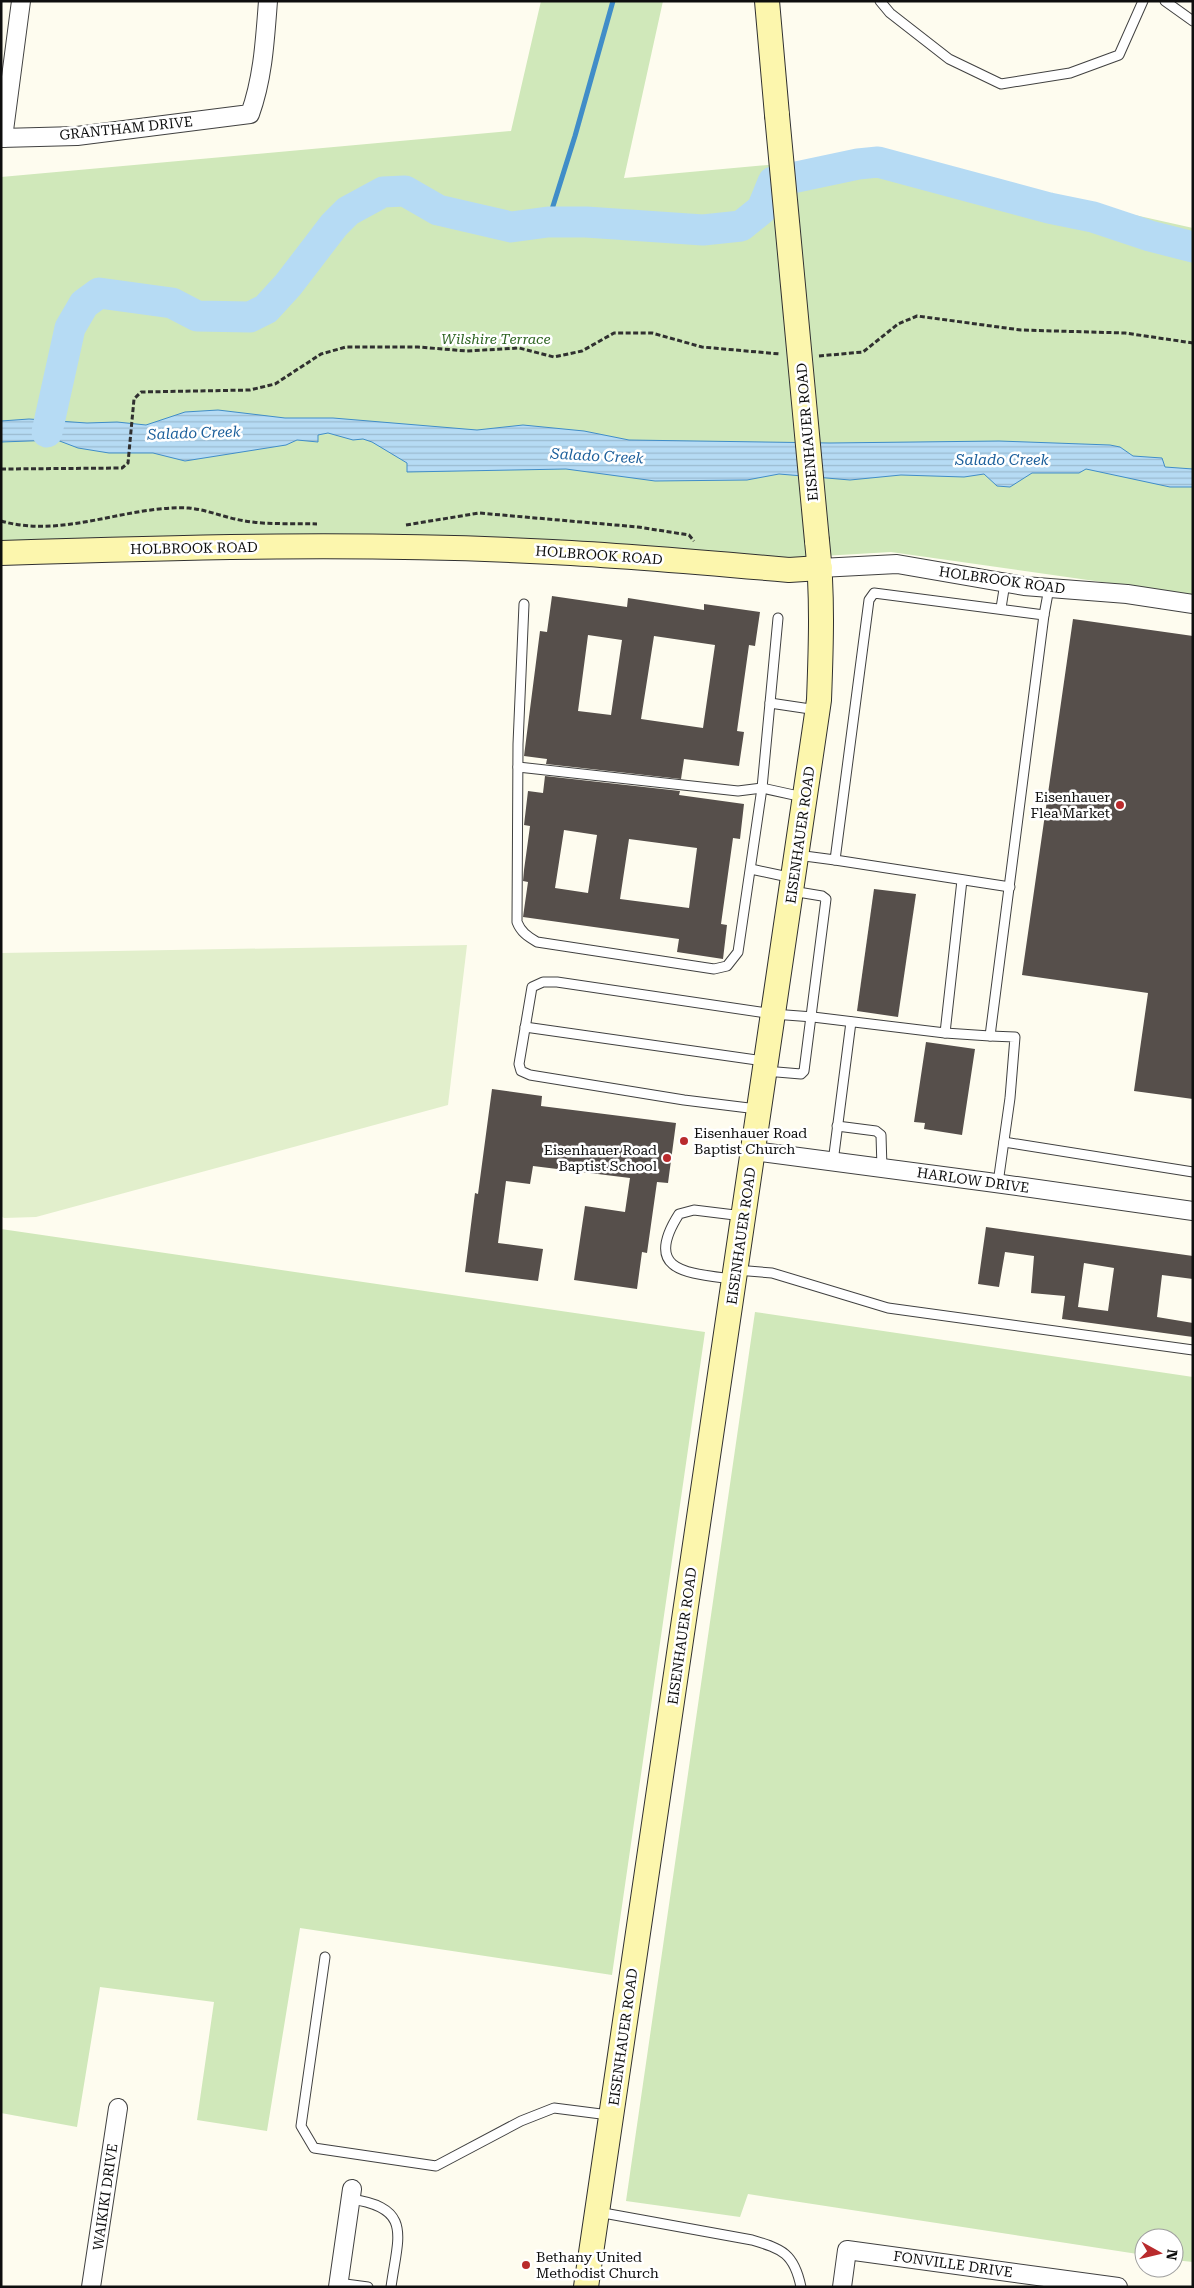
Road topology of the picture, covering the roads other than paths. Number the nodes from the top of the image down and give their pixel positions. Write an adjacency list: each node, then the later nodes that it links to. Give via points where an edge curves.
1 (21, 1): 8 (street)
2 (268, 1): 8 (street, GRANTHAM DRIVE, via 263,62 250,114 76,136)
3 (767, 1): 10 (main road, EISENHAUER ROAD, bridge)
4 (880, 1): 5 (lane, via 890,13 949,59 1001,84 1070,73 1119,56)
5 (1143, 1)
6 (1165, 1): 7 (lane)
7 (1193, 20)
8 (2, 138)
9 (1, 553): 10 (main road, HOLBROOK ROAD, via 341,546 552,552 789,570)
10 (820, 568): 11 (street, HOLBROOK ROAD, via 897,564); 19 (main road, EISENHAUER ROAD, via 821,649)
11 (1005, 583): 12 (street, HOLBROOK ROAD); 15 (lane)
12 (1049, 588): 14 (street, HOLBROOK ROAD, via 1127,594); 16 (lane)
13 (524, 604): 20 (lane)
14 (1193, 604)
15 (1001, 608): 16 (lane); 24 (lane, via 874,593 869,600)
16 (1044, 615): 28 (lane)
17 (778, 618): 18 (lane)
18 (770, 703): 19 (lane); 21 (lane)
19 (817, 710): 22 (main road, EISENHAUER ROAD)
20 (518, 767): 21 (lane, via 738,791); 25 (lane, via 517,922 526,936 537,942 714,969 727,966 738,952)
21 (762, 788): 22 (lane); 25 (lane)
22 (805, 797): 23 (main road, EISENHAUER ROAD)
23 (797, 855): 24 (lane); 27 (main road, EISENHAUER ROAD)
24 (835, 860): 26 (lane)
25 (750, 869): 27 (lane)
26 (962, 880): 28 (lane); 33 (lane)
27 (792, 885): 29 (main road, EISENHAUER ROAD); 30 (lane, via 826,899)
28 (1010, 887): 34 (lane)
29 (773, 1014): 30 (lane); 32 (lane, via 543,982 532,987); 35 (main road, EISENHAUER ROAD)
30 (812, 1017): 31 (lane); 35 (lane, via 804,1071 801,1074)
31 (851, 1022): 33 (lane); 37 (lane)
32 (525, 1027): 35 (lane); 36 (lane, via 519,1064 521,1071 530,1075)
33 (945, 1033): 34 (lane)
34 (990, 1036): 38 (lane, via 1015,1037)
35 (766, 1066): 36 (main road, EISENHAUER ROAD)
36 (760, 1110): 39 (main road, EISENHAUER ROAD)
37 (837, 1126): 40 (lane); 41 (lane, via 876,1131 881,1135)
38 (1004, 1142): 42 (lane); 43 (lane)
39 (754, 1151): 40 (street, HARLOW DRIVE); 45 (main road, EISENHAUER ROAD)
40 (833, 1162): 41 (street, HARLOW DRIVE)
41 (882, 1168): 43 (street, HARLOW DRIVE)
42 (1193, 1172)
43 (998, 1183): 44 (street, HARLOW DRIVE)
44 (1193, 1211)
45 (744, 1217): 46 (main road, EISENHAUER ROAD); 46 (lane, via 694,1210 679,1214 670,1231 666,1249 674,1267 684,1272)
46 (735, 1275): 47 (lane, via 772,1273 888,1308); 50 (main road, EISENHAUER ROAD)
47 (1193, 1350)
48 (325, 1957): 50 (lane, via 301,2126 314,2148 436,2166 521,2121 554,2108)
49 (118, 2108): 55 (street, WAIKIKI DRIVE)
50 (612, 2115): 52 (main road, EISENHAUER ROAD)
51 (351, 2194): 53 (street); 57 (lane, via 383,2206 393,2214 397,2244)
52 (597, 2212): 58 (main road, EISENHAUER ROAD); 59 (lane, via 752,2240 777,2248 788,2255 798,2269)
53 (338, 2285): 56 (lane)
54 (1094, 2285): 60 (street, FONVILLE DRIVE, via 847,2250); 61 (street, FONVILLE DRIVE)
55 (91, 2287)
56 (368, 2287)
57 (391, 2287)
58 (586, 2287)
59 (801, 2287)
60 (842, 2287)
61 (1118, 2287)

